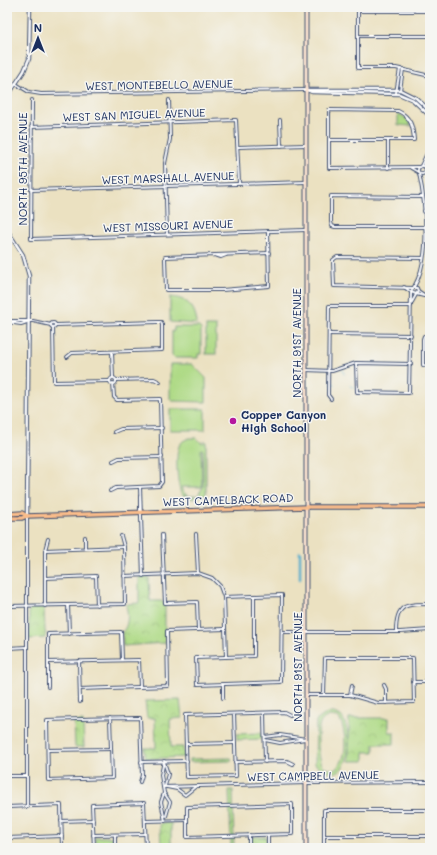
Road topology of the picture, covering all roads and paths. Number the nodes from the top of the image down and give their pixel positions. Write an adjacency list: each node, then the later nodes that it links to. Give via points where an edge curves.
1 (30, 7): 10 (street, via 29,56 24,70)
2 (306, 7): 11 (main road, NORTH 91ST AVENUE)
3 (358, 7): 4 (street)
4 (358, 11): 5 (street); 6 (street)
5 (430, 11)
6 (358, 36): 7 (street); 8 (street, via 358,68)
7 (430, 36)
8 (402, 69): 9 (street); 12 (street)
9 (430, 76)
10 (15, 83): 11 (street, WEST MONTEBELLO AVENUE, via 29,92 41,94); 13 (street)
11 (307, 90): 12 (street, WEST MONTEBELLO AVENUE); 23 (main road, NORTH 91ST AVENUE)
12 (398, 92): 16 (street, WEST MONTEBELLO AVENUE, via 416,98); 17 (street, WEST MONTEBELLO AVENUE, via 413,100)
13 (7, 98)
14 (32, 100): 20 (street, NORTH 95TH AVENUE)
15 (169, 100): 19 (street)
16 (430, 111)
17 (430, 116)
18 (280, 120): 24 (street)
19 (170, 122): 20 (street, WEST SAN MIGUEL AVENUE); 25 (street, WEST SAN MIGUEL AVENUE, via 236,120); 38 (street, via 170,139 165,163)
20 (31, 127): 39 (street, NORTH 95TH AVENUE)
21 (329, 140): 22 (street); 22 (street, via 329,110 403,113 412,124 414,140); 29 (street, via 329,168)
22 (388, 140): 29 (street)
23 (307, 145): 24 (street); 35 (main road, NORTH 91ST AVENUE)
24 (281, 146): 25 (street)
25 (238, 147): 37 (street)
26 (430, 147): 27 (street)
27 (424, 160): 28 (street); 31 (street)
28 (420, 167): 30 (street); 31 (street); 33 (street)
29 (388, 168): 30 (street)
30 (411, 168): 33 (street)
31 (425, 168): 32 (street); 34 (street)
32 (430, 171): 34 (street)
33 (419, 173): 34 (street); 36 (street)
34 (424, 173): 36 (street)
35 (306, 182): 37 (street, WEST MARSHALL AVENUE); 45 (main road, NORTH 91ST AVENUE)
36 (421, 182): 40 (street)
37 (239, 184): 38 (street, WEST MARSHALL AVENUE)
38 (166, 186): 39 (street, WEST MARSHALL AVENUE); 47 (street)
39 (31, 190): 49 (street, NORTH 95TH AVENUE)
40 (423, 197): 41 (street); 43 (street, via 331,196 332,226)
41 (424, 211): 42 (street); 43 (street)
42 (430, 211)
43 (425, 227): 51 (street)
44 (7, 230): 48 (street, NORTH 95TH AVENUE)
45 (307, 230): 46 (street, WEST MISSOURI AVENUE); 72 (main road, NORTH 91ST AVENUE)
46 (268, 231): 47 (street, WEST MISSOURI AVENUE); 50 (street)
47 (167, 234): 49 (street, WEST MISSOURI AVENUE)
48 (8, 235): 61 (street, NORTH 95TH AVENUE, via 23,255 28,272)
49 (31, 239)
50 (269, 253): 50 (street, via 269,286 222,290 166,290 165,258)
51 (423, 258): 52 (street); 53 (street, via 334,257 334,286)
52 (418, 279): 54 (street); 55 (street)
53 (404, 287): 54 (street); 56 (street)
54 (413, 288): 55 (street); 56 (street)
55 (418, 290): 57 (street); 58 (street)
56 (411, 293): 57 (street); 60 (street)
57 (416, 294): 58 (street); 60 (street)
58 (424, 296): 59 (street)
59 (430, 299)
60 (411, 305): 64 (street, via 329,306); 65 (street)
61 (28, 321): 62 (street); 63 (street); 90 (street, NORTH 95TH AVENUE)
62 (8, 322)
63 (53, 326): 67 (street, via 161,322 162,350); 76 (street, via 54,382)
64 (329, 334): 65 (street); 73 (street)
65 (411, 335): 70 (street)
66 (430, 335): 71 (street, via 424,336 424,365)
67 (112, 352): 68 (street, via 72,353); 74 (street)
68 (66, 356)
69 (356, 363): 70 (street); 70 (street, via 357,392 409,393); 73 (street)
70 (410, 364)
71 (430, 366)
72 (306, 370): 73 (street); 86 (main road, NORTH 91ST AVENUE)
73 (328, 370): 79 (street, via 328,395)
74 (113, 378): 75 (street); 76 (street)
75 (116, 380): 77 (street, via 154,379); 78 (street)
76 (110, 381): 78 (street)
77 (160, 382)
78 (113, 383): 80 (street, via 115,399 160,399)
79 (331, 399)
80 (162, 428): 81 (street, via 121,429); 82 (street)
81 (114, 432)
82 (162, 457): 83 (street, via 119,458); 84 (street, via 161,485)
83 (113, 461)
84 (140, 487): 85 (street, via 116,488); 88 (street)
85 (110, 491)
86 (307, 507): 87 (main road, WEST CAMELBACK ROAD); 88 (main road, WEST CAMELBACK ROAD); 119 (main road, NORTH 91ST AVENUE)
87 (430, 507)
88 (141, 512): 90 (main road, WEST CAMELBACK ROAD); 104 (street)
89 (7, 514): 90 (main road, WEST CAMELBACK ROAD, via 22,513)
90 (27, 516): 91 (main road, WEST CAMELBACK ROAD); 112 (street, NORTH 95TH AVENUE)
91 (7, 518)
92 (196, 534): 100 (street)
93 (162, 535): 101 (street)
94 (121, 536): 97 (street)
95 (85, 537): 98 (street)
96 (48, 539): 99 (street)
97 (124, 547): 98 (street); 103 (street)
98 (85, 548): 99 (street)
99 (45, 550): 105 (street)
100 (198, 573): 101 (street); 107 (street, via 212,578 220,586)
101 (164, 575): 104 (street); 116 (street, via 165,603 196,602)
102 (7, 576): 111 (street)
103 (124, 576): 104 (street); 110 (street, via 125,604)
104 (143, 576)
105 (46, 578): 110 (street, via 96,576); 113 (street)
106 (254, 596): 107 (street); 118 (street, via 282,595); 124 (street, via 254,656)
107 (224, 597): 115 (street)
108 (430, 604): 120 (street, via 410,604 403,608 396,615)
109 (68, 605): 110 (street); 113 (street); 121 (street)
110 (97, 605)
111 (8, 606): 112 (street); 114 (street)
112 (27, 606): 113 (street); 122 (street, NORTH 95TH AVENUE)
113 (45, 606)
114 (8, 619)
115 (225, 629): 116 (street); 124 (street)
116 (198, 630): 134 (street, via 167,631 168,686)
117 (430, 630): 120 (street)
118 (282, 632): 119 (street); 130 (street, via 281,682)
119 (307, 632): 120 (street); 137 (main road, NORTH 91ST AVENUE)
120 (396, 632)
121 (69, 634): 125 (street, via 121,632); 127 (street, via 48,634)
122 (27, 647): 123 (street); 165 (street, NORTH 95TH AVENUE)
123 (8, 648): 136 (street)
124 (226, 657): 130 (street, via 196,658 197,685)
125 (122, 660): 126 (street); 134 (street, via 139,660)
126 (79, 661): 127 (street); 135 (street)
127 (48, 662): 133 (street)
128 (413, 682): 129 (street); 138 (street, via 414,658 325,658); 142 (street, via 414,702)
129 (430, 682)
130 (223, 684): 140 (street)
131 (352, 685): 139 (street)
132 (384, 685): 142 (street)
133 (48, 687)
134 (140, 687): 135 (street)
135 (80, 689): 141 (street)
136 (8, 690)
137 (307, 695): 138 (street); 150 (main road, NORTH 91ST AVENUE)
138 (324, 695): 139 (street)
139 (350, 695): 142 (street, via 370,702)
140 (223, 698)
141 (80, 702)
142 (386, 703)
143 (264, 713): 144 (street); 145 (street, via 284,712); 148 (street)
144 (234, 714): 153 (street); 154 (street, via 185,715)
145 (290, 715)
146 (110, 718): 156 (street); 157 (street, via 47,720); 160 (street, via 140,718)
147 (7, 719): 155 (street)
148 (264, 737): 149 (street); 151 (street)
149 (274, 737): 150 (street, via 280,735); 152 (street)
150 (306, 739): 152 (street, via 280,743); 168 (main road, NORTH 91ST AVENUE)
151 (264, 740): 152 (street); 162 (street)
152 (274, 741)
153 (235, 743): 154 (street); 161 (street)
154 (186, 744): 159 (street)
155 (7, 747): 164 (street)
156 (111, 748): 157 (street); 157 (street, via 112,778 48,780)
157 (48, 750)
158 (164, 761): 159 (street); 160 (street); 171 (street, via 161,773); 171 (street, via 168,774)
159 (187, 761): 161 (street, via 188,777 236,776)
160 (141, 762): 166 (street)
161 (235, 762): 162 (street)
162 (265, 762): 163 (street, via 287,761)
163 (293, 764)
164 (7, 776): 165 (street)
165 (27, 776): 175 (street, NORTH 95TH AVENUE)
166 (140, 782)
167 (430, 782): 168 (street, WEST CAMPBELL AVENUE)
168 (306, 783): 170 (street, WEST CAMPBELL AVENUE); 198 (main road, NORTH 91ST AVENUE)
169 (183, 786): 170 (street, WEST CAMPBELL AVENUE); 171 (street, WEST CAMPBELL AVENUE); 172 (street)
170 (196, 786): 172 (street, WEST CAMPBELL AVENUE, via 187,795)
171 (165, 787): 172 (street); 173 (street)
172 (181, 792)
173 (164, 793): 177 (street, via 161,802); 177 (street, via 170,802)
174 (7, 807): 175 (street)
175 (27, 807): 180 (street, via 61,805)
176 (430, 810): 189 (street, via 324,810)
177 (165, 817): 182 (street)
178 (93, 820): 180 (street); 181 (street, via 92,804 144,803); 184 (street)
179 (187, 820): 182 (street); 186 (street, via 187,807 292,804 292,834); 188 (street, via 187,837)
180 (61, 821): 187 (street)
181 (145, 821): 182 (street); 183 (street)
182 (165, 821)
183 (145, 834): 185 (street); 195 (street)
184 (93, 835): 185 (street); 193 (street)
185 (114, 835): 194 (street)
186 (268, 835): 188 (street); 197 (street)
187 (62, 836): 191 (street); 192 (street)
188 (249, 836): 196 (street)
189 (324, 836): 190 (street); 199 (street)
190 (430, 836)
191 (7, 838)
192 (62, 848)
193 (94, 848)
194 (115, 848)
195 (146, 848)
196 (249, 848)
197 (268, 848)
198 (306, 848)
199 (324, 848)

